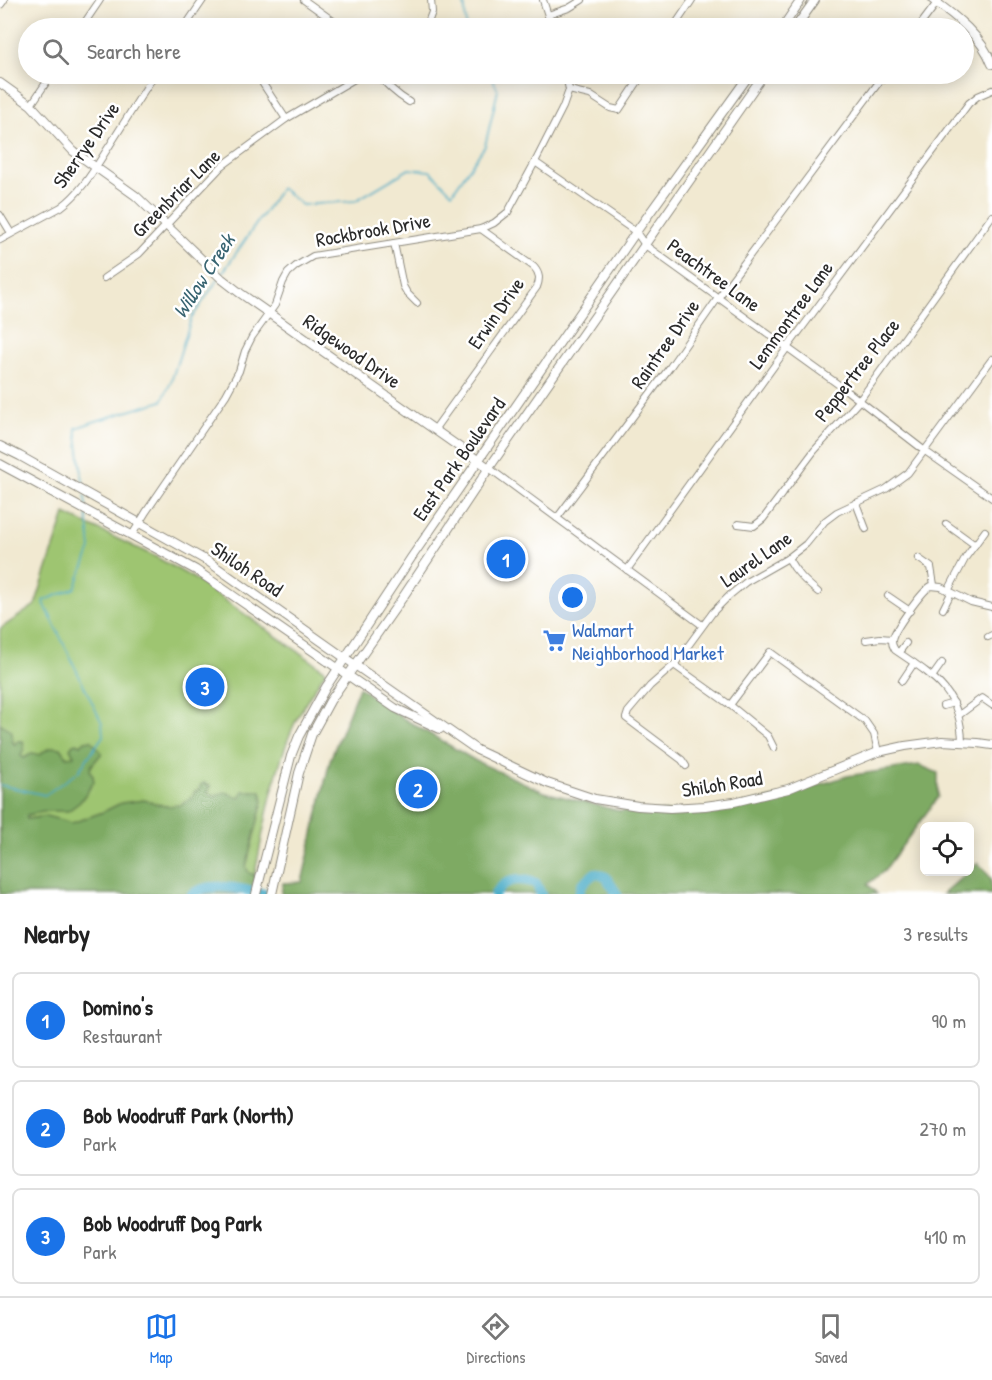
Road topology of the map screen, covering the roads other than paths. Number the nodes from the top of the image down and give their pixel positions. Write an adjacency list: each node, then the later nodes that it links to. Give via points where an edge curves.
1 (3, 0): 12 (street)
2 (100, 0): 14 (street)
3 (203, 0): 15 (street)
4 (304, 0): 16 (street)
5 (431, 0): 17 (street)
6 (543, 0): 13 (street)
7 (582, 0): 13 (street)
8 (692, 0): 19 (street)
9 (801, 0): 20 (main road)
10 (815, 0): 21 (main road)
11 (936, 1): 22 (street); 23 (street)
12 (0, 4)
13 (548, 15): 18 (street)
14 (88, 18)
15 (191, 18)
16 (329, 18)
17 (430, 18)
18 (549, 18)
19 (680, 18)
20 (789, 18)
21 (802, 18)
22 (925, 18)
23 (956, 18)
24 (974, 35): 25 (street)
25 (991, 57)
26 (0, 83): 40 (street, Ridgewood Drive)
27 (45, 84): 40 (street)
28 (149, 84): 43 (street, Sherrye Drive)
29 (262, 84): 41 (street)
30 (346, 84): 41 (street, Greenbriar Lane)
31 (386, 84): 39 (street)
32 (568, 84): 37 (street)
33 (637, 84): 37 (street, via 619,110 591,95)
34 (743, 84): 48 (main road, East Park Boulevard)
35 (757, 84): 52 (main road, East Park Boulevard)
36 (878, 84): 54 (street, Raintree Drive)
37 (569, 90): 42 (street, Rockbrook Drive)
38 (992, 90): 57 (street, Lemmontree Lane, via 969,103)
39 (409, 102)
40 (31, 105): 43 (street, Ridgewood Drive, via 73,151)
41 (286, 119): 46 (street, Greenbriar Lane, via 222,166)
42 (536, 162): 47 (street, Rockbrook Drive, via 508,212); 48 (street, Peachtree Lane)
43 (96, 166): 46 (street, Ridgewood Drive); 49 (street, Sherrye Drive, via 69,201)
44 (0, 215): 49 (street)
45 (992, 216): 59 (street, Peppertree Place)
46 (166, 225): 53 (street, Greenbriar Lane, via 138,254); 56 (street, Ridgewood Drive, via 222,279)
47 (482, 229): 51 (street, Rockbrook Drive); 60 (street, Erwin Drive, via 534,267 539,279)
48 (636, 232): 52 (street, Peachtree Lane); 63 (main road, East Park Boulevard)
49 (11, 233): 50 (street, Sherrye Drive)
50 (0, 240)
51 (394, 243): 55 (street, via 403,286); 56 (street, Rockbrook Drive, via 304,261 288,273)
52 (645, 245): 54 (street, Peachtree Lane); 65 (main road, East Park Boulevard)
53 (104, 278)
54 (718, 298): 57 (street, Peachtree Lane); 68 (street, Raintree Drive)
55 (417, 303)
56 (269, 313): 60 (street, Ridgewood Drive); 69 (street, Rockbrook Drive, via 252,337 226,395)
57 (787, 348): 59 (street, Peachtree Lane); 78 (street, Lemmontree Lane)
58 (992, 359): 62 (street, Laurel Lane)
59 (859, 401): 62 (street, Peachtree Lane); 70 (street, Peppertree Place, via 814,451 764,519 754,526)
60 (434, 430): 63 (street, Ridgewood Drive)
61 (0, 446): 69 (main road, Shiloh Road)
62 (925, 451): 66 (street, Peachtree Lane); 67 (street, Laurel Lane, via 896,483)
63 (478, 460): 65 (street, Ridgewood Drive); 91 (main road, East Park Boulevard)
64 (0, 464): 74 (main road, Shiloh Road)
65 (489, 468): 68 (street, Ridgewood Drive); 94 (main road, East Park Boulevard)
66 (992, 498)
67 (856, 503): 72 (street); 76 (street, Laurel Lane, via 825,521)
68 (557, 519): 78 (street, Ridgewood Drive)
69 (139, 523): 74 (street, Rockbrook Drive); 91 (main road, Shiloh Road, via 222,571)
70 (738, 524)
71 (946, 524): 75 (street)
72 (866, 529)
73 (985, 531): 75 (street)
74 (132, 535): 96 (main road, Shiloh Road, via 196,570)
75 (975, 545): 81 (street)
76 (788, 558): 80 (street, via 798,575); 86 (street, Laurel Lane, via 746,582)
77 (918, 558): 79 (street, via 931,567)
78 (627, 570): 86 (street, Ridgewood Drive)
79 (934, 585): 81 (street); 85 (street)
80 (818, 592)
81 (950, 592): 83 (street); 84 (street)
82 (888, 596): 85 (street)
83 (992, 607)
84 (942, 609)
85 (909, 611): 87 (street)
86 (702, 626): 95 (street, Laurel Lane)
87 (892, 639): 88 (street); 90 (street, via 893,648)
88 (866, 640)
89 (906, 643): 90 (street)
90 (899, 652): 92 (street)
91 (344, 658): 94 (main road, Shiloh Road); 96 (main road, East Park Boulevard)
92 (914, 663): 98 (street); 99 (street)
93 (942, 663): 98 (street)
94 (355, 665): 97 (main road, East Park Boulevard); 105 (main road, Shiloh Road)
95 (674, 665): 101 (street); 110 (street, Laurel Lane, via 650,686 626,718)
96 (338, 668): 97 (main road, Shiloh Road); 111 (main road, East Park Boulevard, via 309,715 291,756)
97 (348, 675): 105 (main road, Shiloh Road, via 395,708); 112 (main road, East Park Boulevard, via 317,723 308,746)
98 (932, 677): 100 (street)
99 (902, 681)
100 (954, 703): 103 (street); 104 (street)
101 (730, 705): 108 (street, via 768,736); 109 (street, via 770,652 865,721 874,734)
102 (992, 705): 104 (street, via 982,698)
103 (943, 706)
104 (959, 715): 106 (street)
105 (462, 740): 109 (main road, Shiloh Road, via 569,791 612,802 670,808 734,802 788,789)
106 (962, 742): 107 (main road, Shiloh Road); 109 (main road, Shiloh Road, via 923,743)
107 (992, 745)
108 (774, 748)
109 (878, 752)
110 (686, 766)
111 (256, 894)
112 (272, 894)

